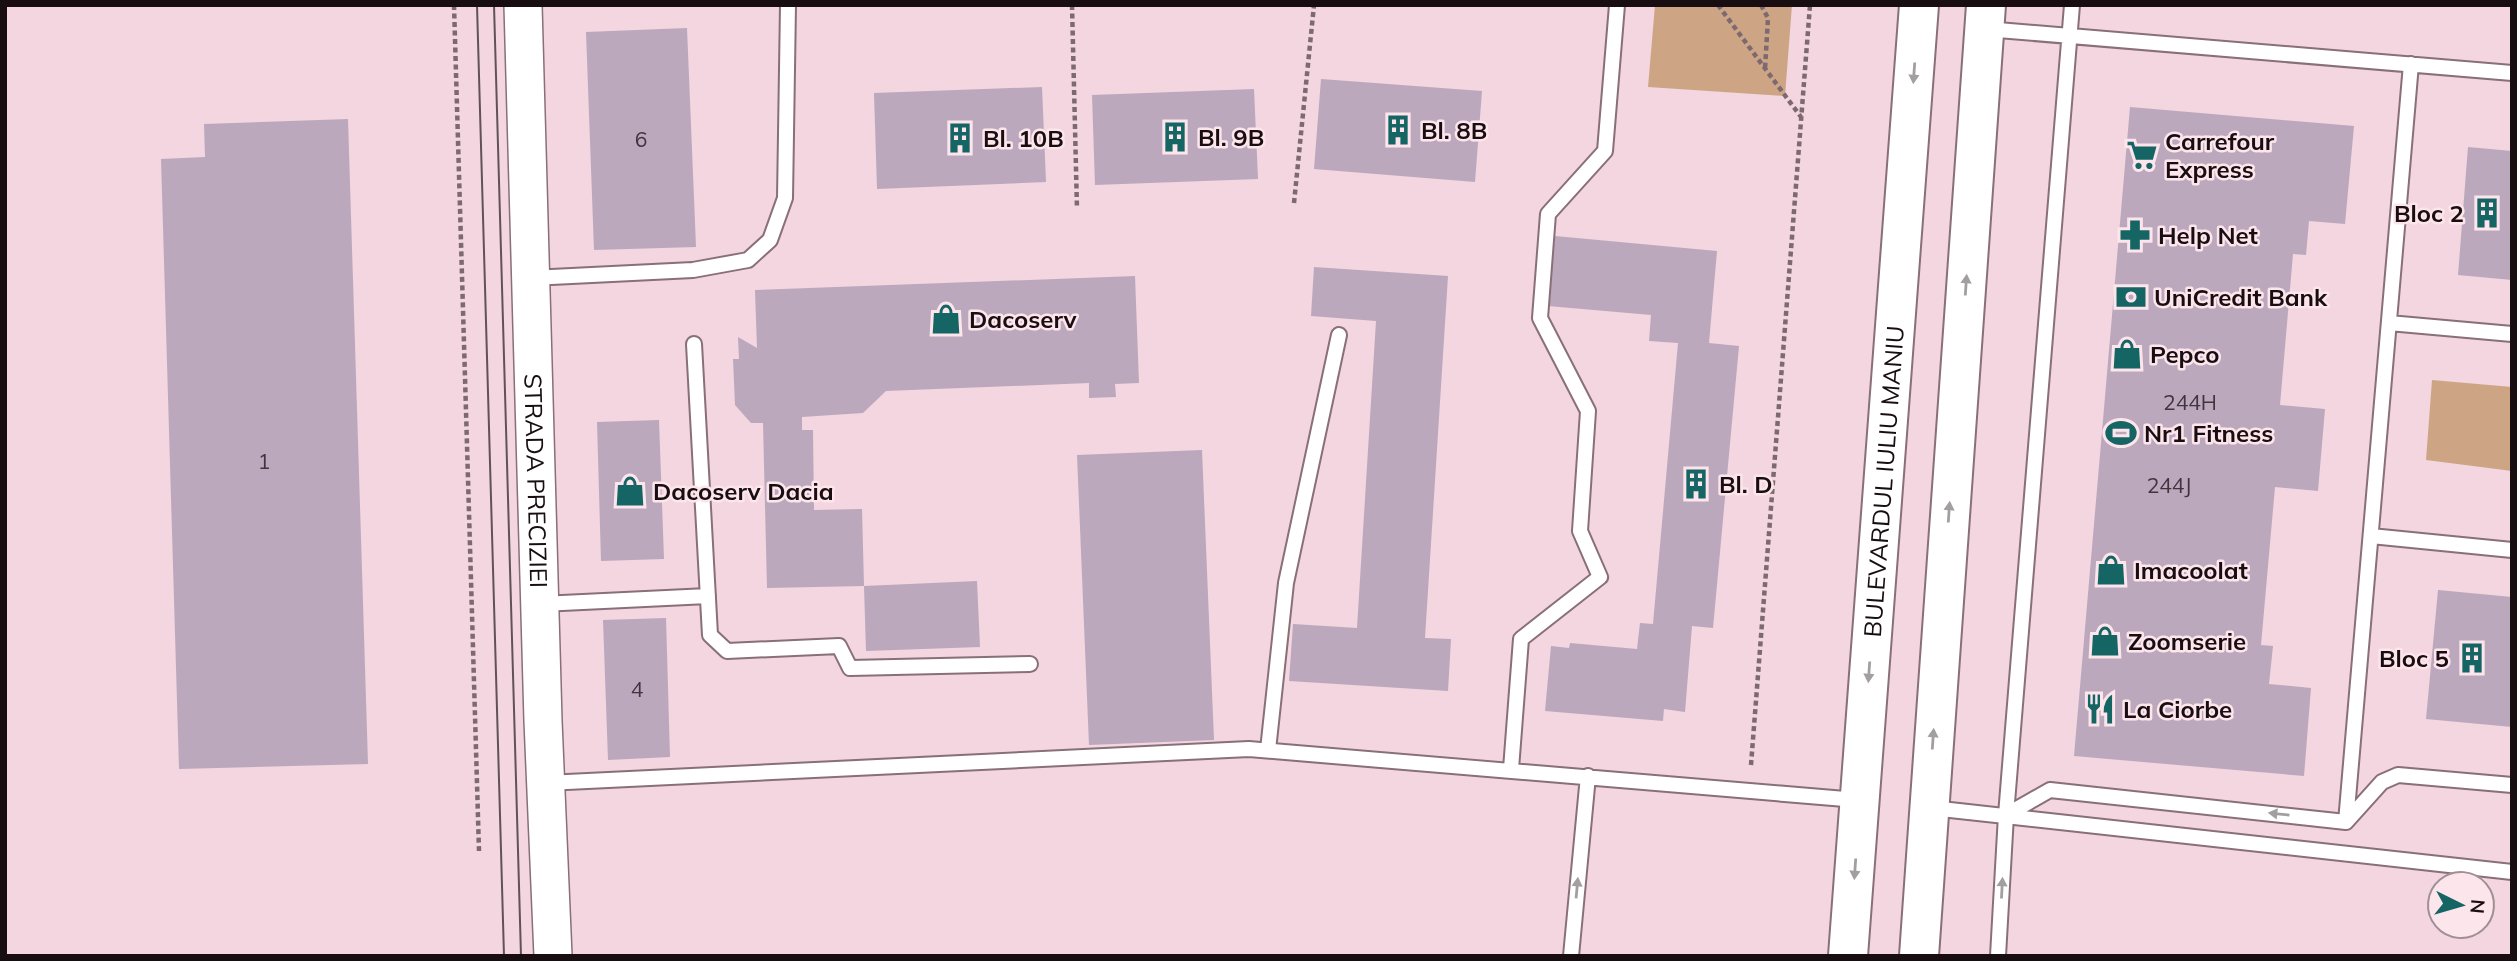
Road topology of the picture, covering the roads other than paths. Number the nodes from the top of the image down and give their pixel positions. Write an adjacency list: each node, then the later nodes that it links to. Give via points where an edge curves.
1 (523, 5): 10 (street, STRADA PRECIZIEI)
2 (788, 5): 10 (lane, via 785,198 770,240 748,260 693,270)
3 (1616, 5): 21 (lane, via 1605,151 1548,214 1539,318 1588,411 1580,531 1600,577 1521,639)
4 (1919, 5): 25 (main road, BULEVARDUL IULIU MANIU, one-way to 25)
5 (2073, 5): 7 (lane)
6 (1985, 17): 7 (lane); 26 (main road, one-way to 6)
7 (2070, 36): 8 (lane); 27 (lane)
8 (2411, 64): 9 (lane); 11 (lane)
9 (2512, 73)
10 (530, 278): 18 (street, STRADA PRECIZIEI)
11 (2389, 323): 12 (lane); 15 (lane)
12 (2512, 334)
13 (1339, 335): 20 (lane, via 1286,583)
14 (694, 344): 17 (lane)
15 (2371, 536): 16 (lane); 28 (lane)
16 (2512, 550)
17 (708, 596): 18 (lane); 19 (lane, via 710,635 727,651 839,646 850,668)
18 (540, 604): 23 (street, STRADA PRECIZIEI)
19 (1030, 664)
20 (1268, 750): 21 (lane); 23 (lane)
21 (1511, 769): 22 (lane)
22 (1588, 776): 25 (lane); 31 (lane, one-way to 22)
23 (545, 783): 30 (street, STRADA PRECIZIEI)
24 (2512, 785): 28 (lane, via 2398,775 2382,782)
25 (1860, 801): 32 (main road, BULEVARDUL IULIU MANIU, one-way to 32)
26 (1929, 807): 27 (lane); 33 (main road)
27 (2006, 815): 28 (lane, one-way to 27, via 2050,790); 29 (lane); 34 (lane, one-way to 27)
28 (2346, 822)
29 (2512, 872)
30 (554, 956)
31 (1571, 956)
32 (1848, 956)
33 (1919, 956)
34 (1998, 956)

